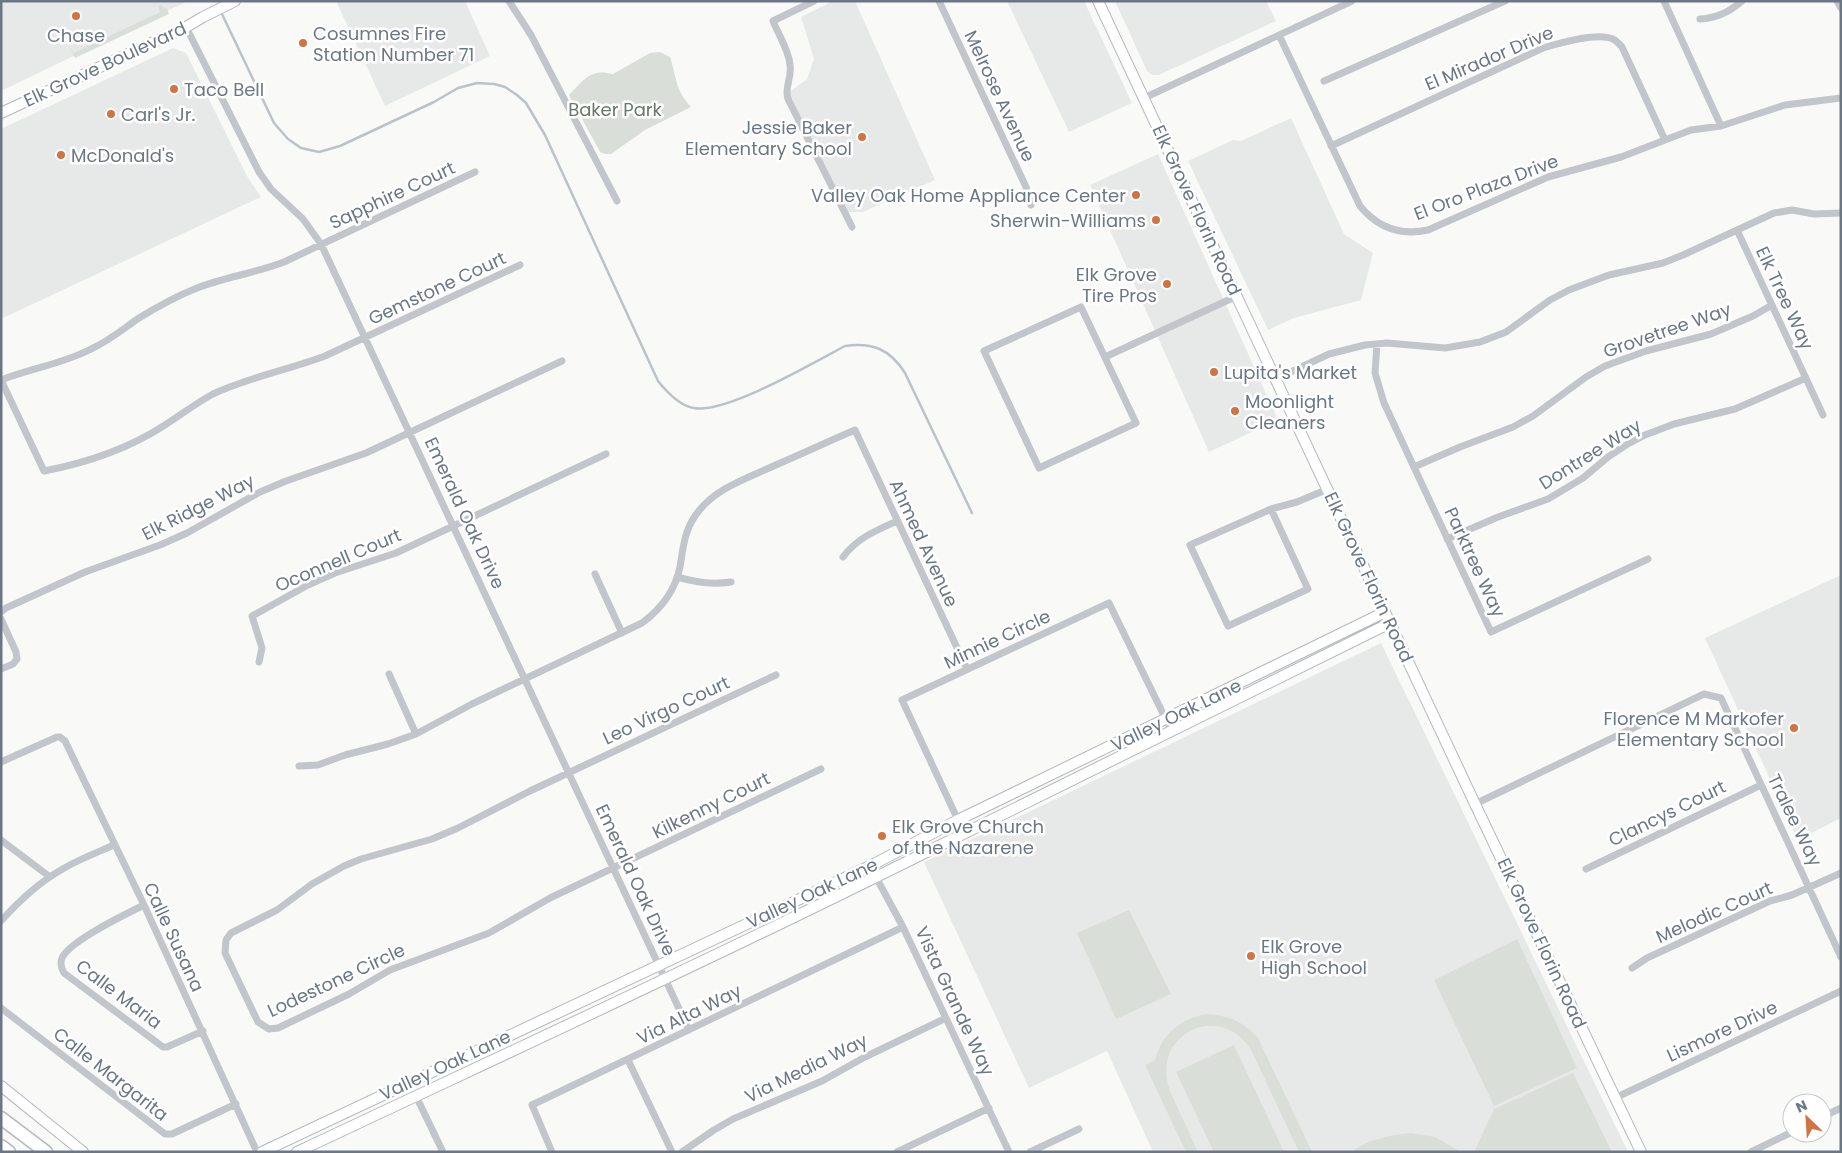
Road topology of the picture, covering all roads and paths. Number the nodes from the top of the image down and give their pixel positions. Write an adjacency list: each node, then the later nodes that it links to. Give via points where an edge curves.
1 (235, 1): 13 (street, Elk Grove Boulevard)
2 (509, 1): 23 (street, via 531,35)
3 (814, 1): 26 (street, via 772,21 789,58 788,99)
4 (939, 1): 24 (street, Melrose Avenue, via 1026,187)
5 (1098, 1): 16 (street, Elk Grove Florin Road)
6 (1352, 1): 14 (street)
7 (1505, 1): 15 (street)
8 (1664, 1): 19 (street)
9 (1742, 1): 12 (street, via 1719,16)
10 (1838, 1): 11 (street)
11 (1841, 8)
12 (1700, 19)
13 (186, 27): 18 (street, Elk Grove Boulevard); 28 (street, Emerald Oak Drive, via 259,172)
14 (1279, 35): 16 (street); 21 (street, El Oro Plaza Drive)
15 (1324, 81)
16 (1144, 98): 30 (street, Elk Grove Florin Road)
17 (1841, 98): 19 (street, El Oro Plaza Drive, via 1785,105)
18 (1, 113)
19 (1721, 126): 20 (street, El Oro Plaza Drive, via 1691,130)
20 (1665, 140): 21 (street, El Oro Plaza Drive, via 1621,157 1548,177 1428,230 1409,232 1390,229 1366,213); 21 (street, El Mirador Drive, via 1622,47 1613,39 1600,37 1571,40 1543,48)
21 (1331, 146)
22 (475, 172): 28 (street, Sapphire Court)
23 (617, 201)
24 (1031, 205)
25 (1841, 213): 27 (street, via 1783,210)
26 (852, 227)
27 (1737, 230): 31 (street, Elk Tree Way); 33 (street, via 1662,263 1609,275 1576,287 1550,300 1506,332 1480,342 1444,348)
28 (322, 244): 32 (street, Emerald Oak Drive); 38 (street, Sapphire Court, via 276,265 196,289 157,308 90,350)
29 (520, 265): 32 (street, Gemstone Court)
30 (1237, 296): 34 (street); 37 (street, Elk Grove Florin Road)
31 (1772, 305): 36 (street, Elk Tree Way); 42 (street, Grovetree Way, via 1711,334 1612,363 1513,427)
32 (366, 338): 38 (street, Gemstone Court, via 305,364 211,395 146,436 113,452 44,470); 40 (street, Emerald Oak Drive)
33 (1377, 344): 37 (street, via 1329,354); 42 (street, Parktree Way, via 1374,364 1379,393)
34 (1105, 357): 34 (street, via 1136,423 1039,468 984,351 1081,307)
35 (562, 360): 40 (street, Elk Ridge Way)
36 (1806, 378): 39 (street, Elk Tree Way); 47 (street, Dontree Way, via 1735,409 1674,424 1645,435 1548,499)
37 (1276, 379): 43 (street, Elk Grove Florin Road)
38 (1, 380)
39 (1823, 415)
40 (410, 432): 46 (street, Emerald Oak Drive); 53 (street, Elk Ridge Way, via 351,459 260,492 160,546 85,572)
41 (606, 454): 46 (street)
42 (1414, 467): 47 (street, Parktree Way)
43 (1328, 489): 44 (street); 54 (street, Elk Grove Florin Road)
44 (1271, 509): 44 (street, via 1190,545 1228,626 1308,588)
45 (897, 520): 48 (street, via 864,537); 51 (street, Ahmed Avenue, via 855,430 713,496 688,527); 60 (street, Ahmed Avenue)
46 (454, 526): 58 (street, Oconnell Court, via 396,553 308,585 252,616 262,648); 63 (street, Emerald Oak Drive)
47 (1448, 539): 49 (street, Parktree Way, via 1491,632)
48 (843, 557)
49 (1648, 559)
50 (595, 574): 57 (street)
51 (677, 577): 52 (street, via 705,584); 57 (street, via 658,610)
52 (731, 582)
53 (1, 612)
54 (1385, 612): 56 (street, Elk Grove Florin Road); 64 (street, Valley Oak Lane)
55 (1, 620): 59 (street, via 17,659)
56 (1390, 623): 65 (street, Valley Oak Lane); 72 (street, Elk Grove Florin Road)
57 (622, 633): 63 (street)
58 (259, 662)
59 (1, 669)
60 (966, 670): 64 (street, Minnie Circle, via 1109,603); 73 (street, Minnie Circle, via 902,700)
61 (389, 674): 66 (street)
62 (776, 675): 70 (street, Leo Virgo Court)
63 (525, 679): 66 (street); 70 (street, Emerald Oak Drive)
64 (1166, 720): 65 (street, Minnie Circle); 73 (street, Valley Oak Lane)
65 (1171, 730): 74 (street, Valley Oak Lane)
66 (416, 734): 68 (street, via 318,765)
67 (1, 762): 76 (street, Calle Susana, via 60,737 65,741)
68 (299, 766)
69 (821, 769): 78 (street, Kilkenny Court)
70 (569, 772): 78 (street, Emerald Oak Drive); 78 (street, Lodestone Circle, via 432,839 344,866 312,884 277,910 231,933 224,949 237,978 258,1022 264,1028 274,1029 349,994 390,970 489,933 550,898)
71 (1761, 785): 72 (street, Tralee Way, via 1721,698 1704,694); 79 (street, Clancys Court); 83 (street, Tralee Way)
72 (1475, 804): 100 (street, Elk Grove Florin Road)
73 (958, 820): 74 (street, Minnie Circle); 77 (street, Valley Oak Lane)
74 (964, 833): 82 (street, Valley Oak Lane)
75 (1, 840): 81 (street)
76 (114, 845): 81 (street); 84 (street, Calle Susana)
77 (870, 866): 82 (street, Vista Grande Way); 88 (street, Valley Oak Lane)
78 (614, 868): 88 (street, Emerald Oak Drive)
79 (1586, 869)
80 (1841, 873): 83 (street, Melodic Court)
81 (50, 877): 85 (street)
82 (875, 878): 86 (street, Vista Grande Way); 90 (street, Valley Oak Lane)
83 (1810, 887): 87 (street, Tralee Way); 89 (street, Melodic Court, via 1770,901)
84 (144, 905): 95 (street, Calle Susana); 95 (street, Calle Maria, via 89,934 64,954 62,970 163,1046)
85 (1, 920)
86 (904, 927): 93 (street, Vista Grande Way); 94 (street, Via Alta Way)
87 (1841, 957)
88 (660, 964): 90 (street, Emerald Oak Drive); 97 (street, Valley Oak Lane)
89 (1632, 968)
90 (666, 978): 94 (street, Emerald Oak Drive); 99 (street, Valley Oak Lane)
91 (1841, 991): 100 (street, Lismore Drive)
92 (1, 1008): 101 (street, Calle Margarita, via 165,1134 172,1134)
93 (946, 1018): 102 (street, Vista Grande Way); 117 (street, Via Media Way, via 822,1081 733,1119)
94 (690, 1030): 96 (street, Via Alta Way)
95 (202, 1032): 101 (street, Calle Susana)
96 (628, 1060): 115 (street, Via Alta Way, via 532,1106); 116 (street)
97 (409, 1082): 99 (street); 112 (street, Valley Oak Lane)
98 (1, 1086): 110 (street)
99 (416, 1096): 107 (street); 113 (street, Valley Oak Lane)
100 (1615, 1098): 121 (street, Elk Grove Florin Road)
101 (236, 1104): 111 (street, Calle Susana)
102 (989, 1108): 118 (street); 119 (street, Vista Grande Way)
103 (1, 1118): 109 (highway)
104 (1079, 1129): 120 (street)
105 (1782, 1137): 122 (street)
106 (1, 1146): 108 (highway)
107 (442, 1150): 114 (street)
108 (9, 1152)
109 (46, 1152)
110 (83, 1152)
111 (257, 1152)
112 (262, 1152)
113 (297, 1152)
114 (434, 1152)
115 (552, 1152)
116 (672, 1152)
117 (682, 1152)
118 (897, 1152)
119 (1009, 1152)
120 (1030, 1152)
121 (1642, 1152)
122 (1750, 1152)

